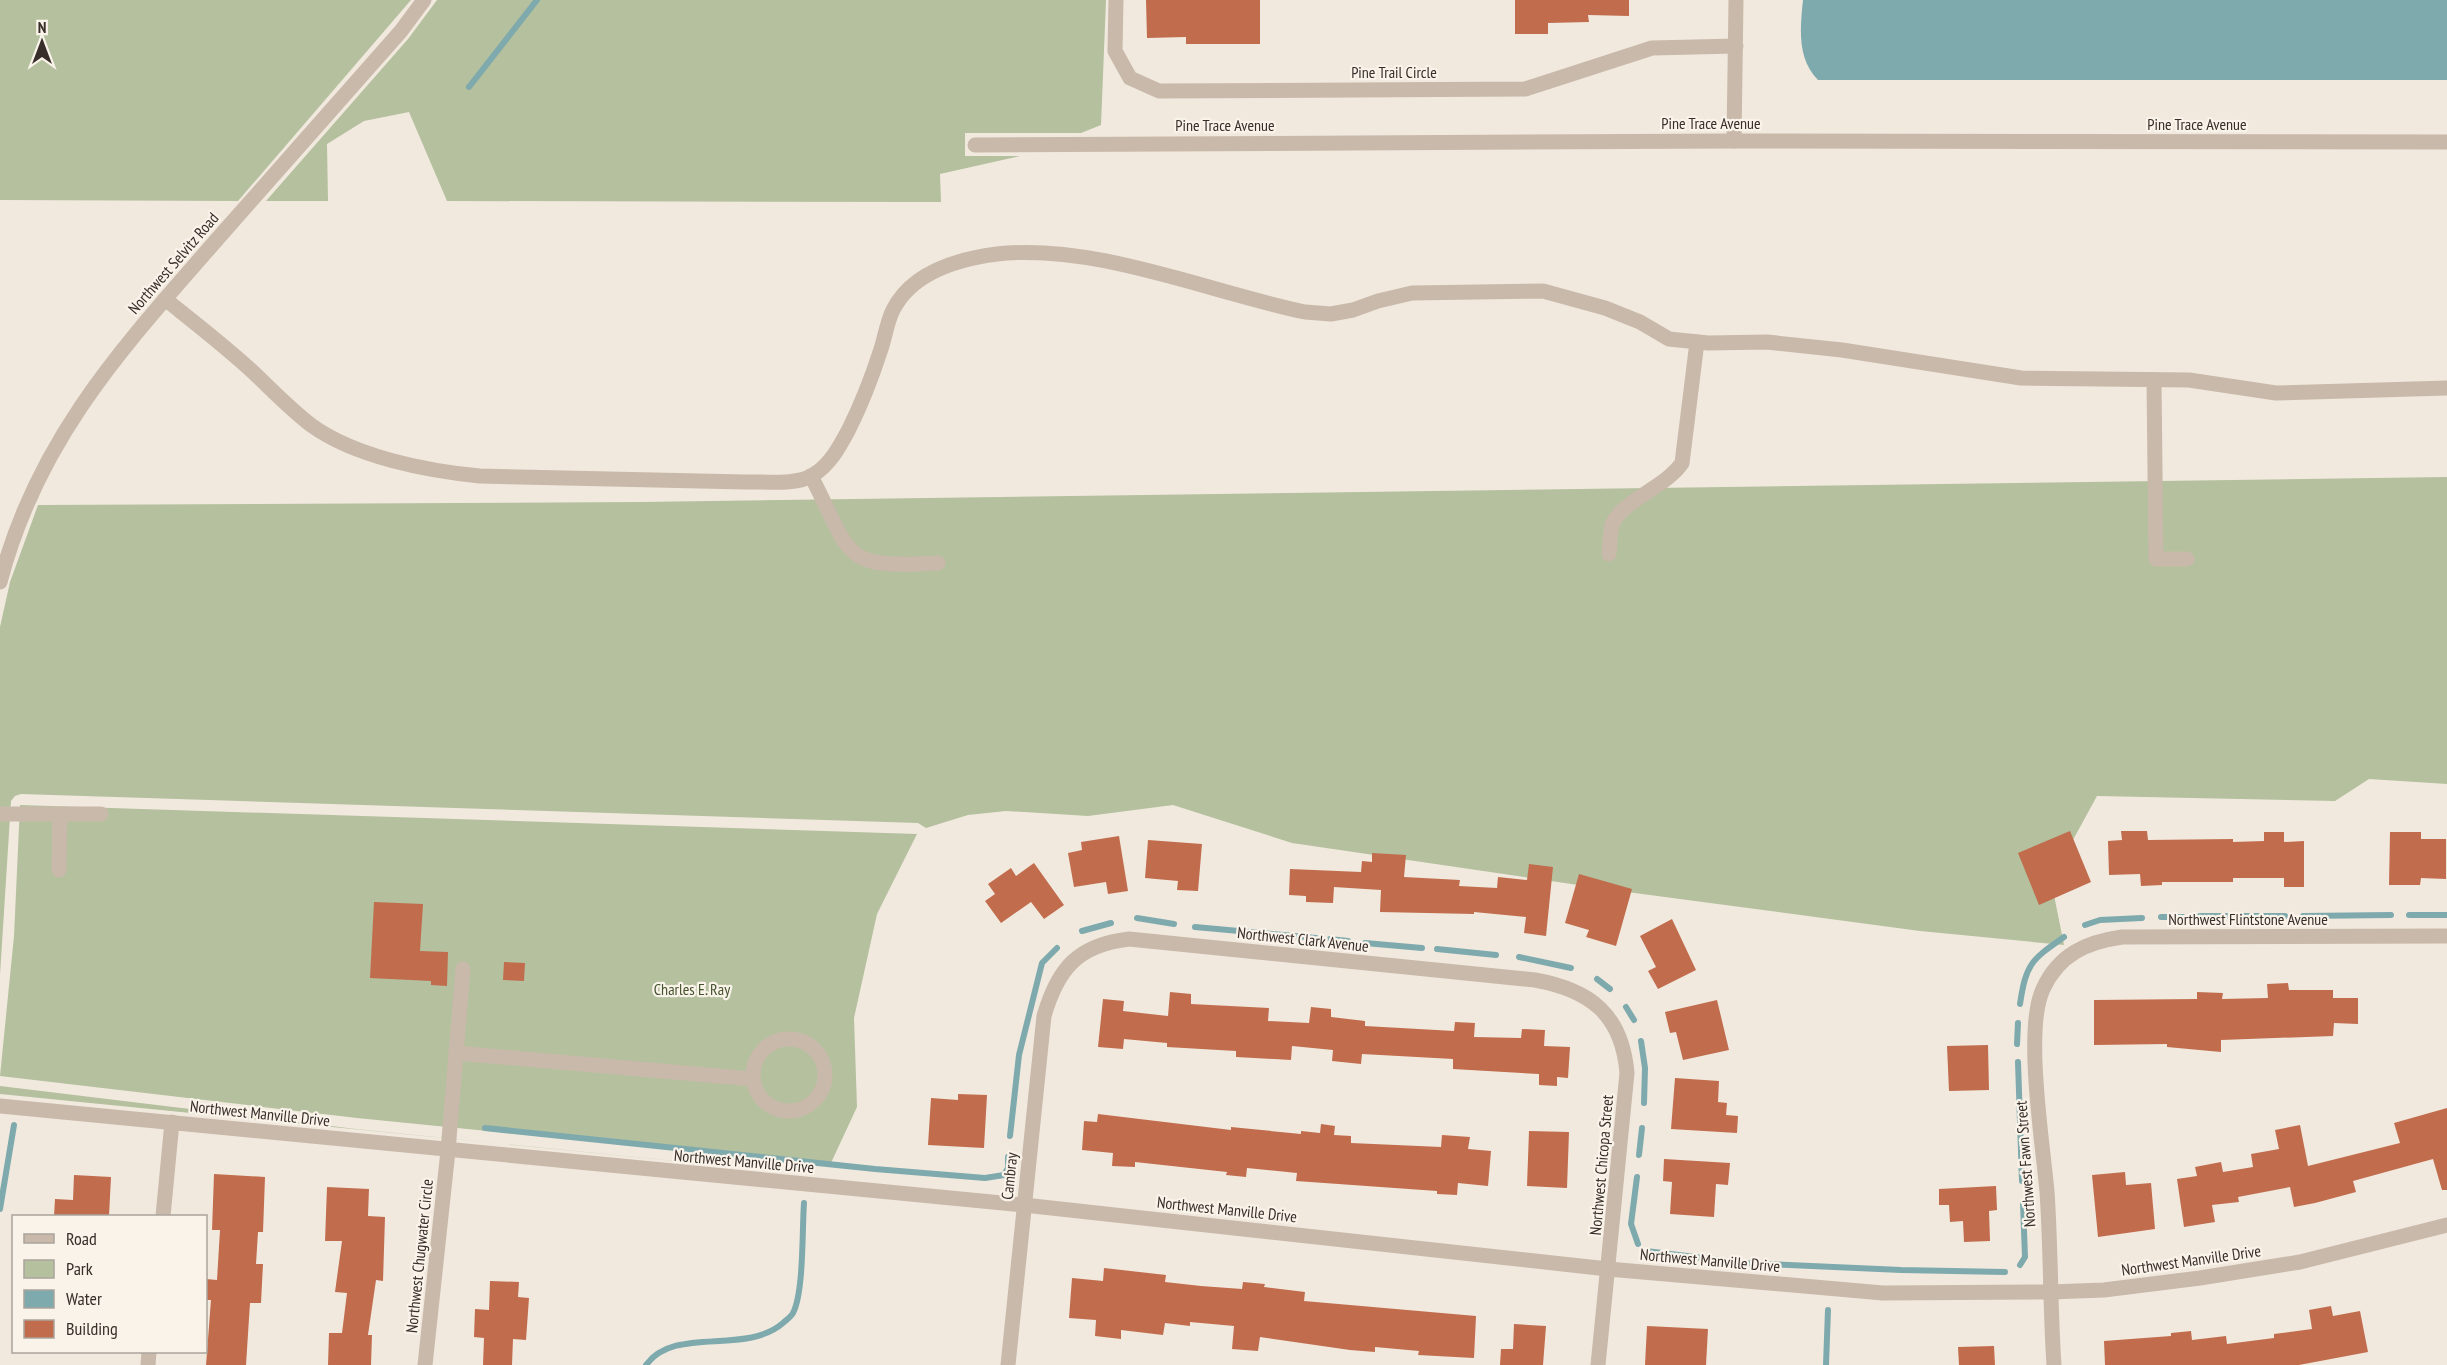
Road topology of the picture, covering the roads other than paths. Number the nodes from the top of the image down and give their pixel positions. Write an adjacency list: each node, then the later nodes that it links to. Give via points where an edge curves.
1 (424, 0): 8 (street, Northwest Selvitz Road)
2 (1116, 0): 4 (street, Pine Trail Circle, via 1115,51 1130,78 1159,91 1525,89 1652,48)
3 (1736, 0): 4 (street)
4 (1736, 46): 5 (street)
5 (1734, 141): 6 (street, Pine Trace Avenue); 7 (street, Pine Trace Avenue)
6 (2447, 142)
7 (975, 145)
8 (165, 299): 12 (street, via 228,349 311,425 336,440 386,458 443,473 480,476 745,482); 16 (street, Northwest Selvitz Road, via 119,351 52,449 22,515)
9 (1697, 342): 10 (street, via 1767,342 1842,350 2021,378); 12 (street, via 1669,339 1605,308 1543,291 1412,293 1330,314 1271,305 1077,257 1031,252 996,254 937,269 904,294 893,310 864,399 829,461); 13 (street, via 1682,463 1674,475 1621,512 1612,525)
10 (2154, 380): 11 (street, via 2189,380 2276,393); 14 (street, via 2156,560)
11 (2447, 388)
12 (811, 476): 15 (street, via 839,534 856,556 891,566)
13 (1610, 554)
14 (2187, 559)
15 (938, 563)
16 (0, 582)
17 (0, 814): 18 (street)
18 (60, 814): 19 (street); 20 (street)
19 (101, 814)
20 (58, 870)
21 (2447, 936): 22 (street, Northwest Flintstone Avenue, via 2122,937 2083,946)
22 (2057, 965): 35 (street, Northwest Fawn Street, via 2043,987 2036,1016)
23 (463, 969): 26 (street, Northwest Chugwater Circle)
24 (1573, 989): 25 (street, Northwest Clark Avenue, via 1534,980 1129,939 1084,952 1059,976); 34 (street, Northwest Chicopa Street, via 1607,1014 1626,1062)
25 (1051, 992): 31 (street, Cambray, via 1044,1016)
26 (456, 1053): 27 (street); 30 (street, Northwest Chugwater Circle)
27 (753, 1078): 27 (street, via 757,1092 768,1104 793,1111 817,1099 826,1069 811,1045 798,1039 783,1039 759,1054)
28 (0, 1106): 29 (street, Northwest Manville Drive)
29 (172, 1122): 30 (street, Northwest Manville Drive); 32 (street)
30 (448, 1151): 31 (street, Northwest Manville Drive); 36 (street, Northwest Chugwater Circle)
31 (1024, 1205): 34 (street, Northwest Manville Drive); 37 (street, Cambray)
32 (163, 1215)
33 (2447, 1225): 35 (street, Northwest Manville Drive, via 2300,1262 2104,1290)
34 (1608, 1269): 35 (street, Northwest Manville Drive, via 1883,1293); 38 (street, Northwest Chicopa Street)
35 (2049, 1292): 39 (street, Northwest Fawn Street)
36 (425, 1365)
37 (1008, 1365)
38 (1598, 1365)
39 (2054, 1365)

